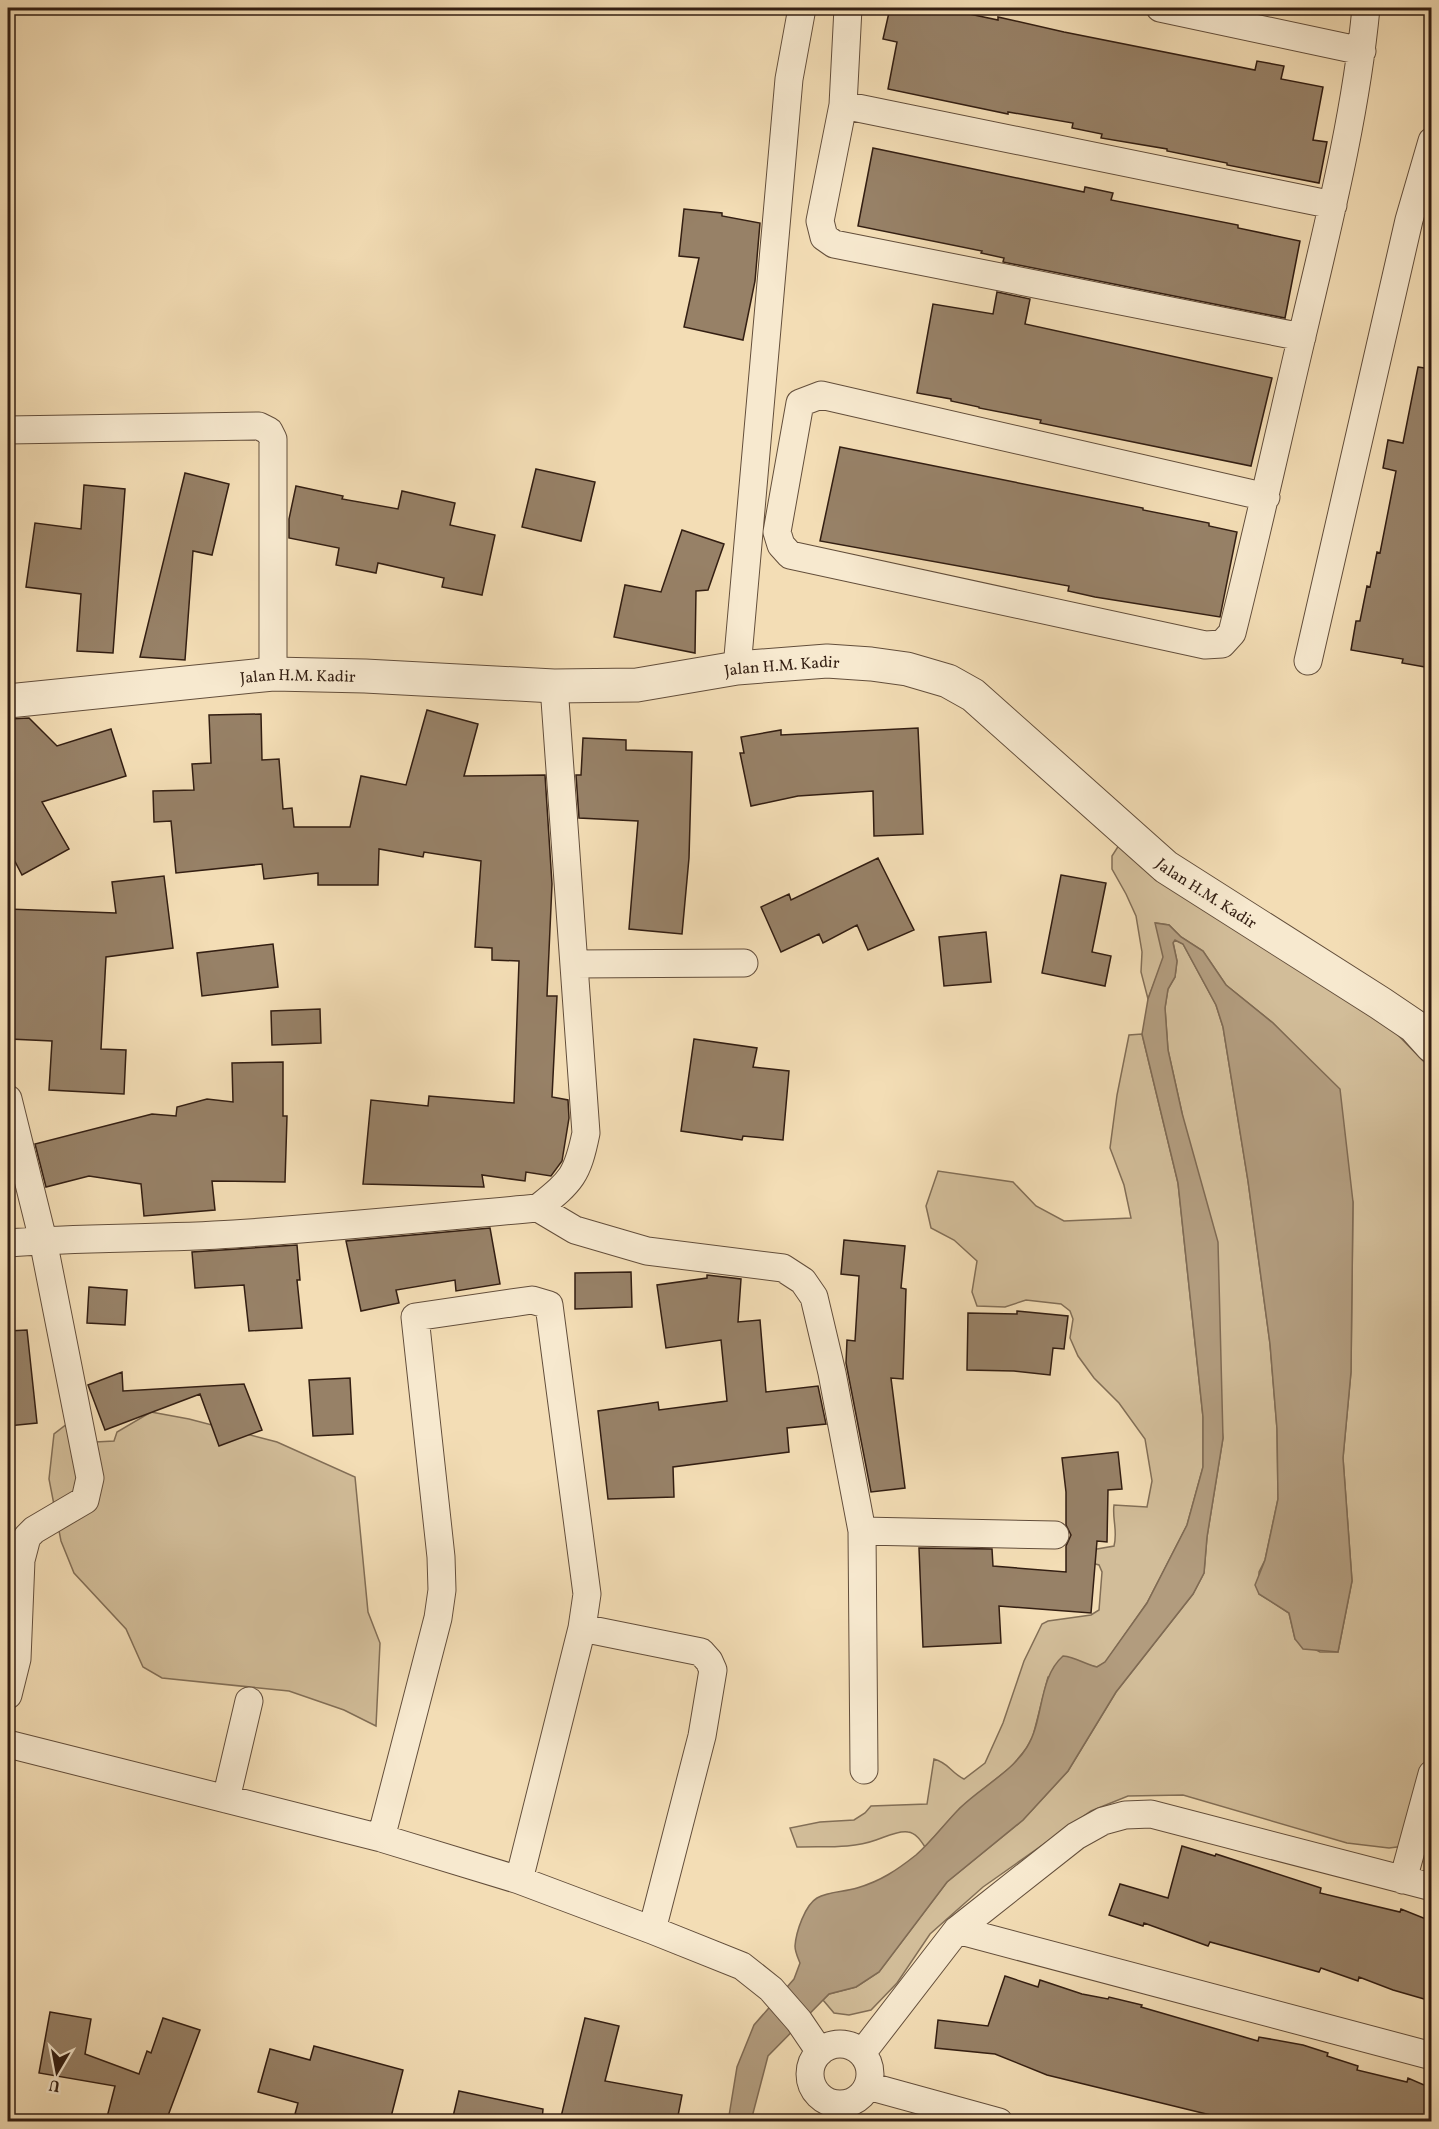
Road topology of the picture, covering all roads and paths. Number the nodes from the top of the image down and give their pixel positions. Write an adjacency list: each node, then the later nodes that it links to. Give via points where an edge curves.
1 (802, 8): 14 (street, via 789,79)
2 (848, 8): 6 (street)
3 (1160, 8): 5 (street)
4 (1365, 8): 5 (street)
5 (1362, 51): 8 (street)
6 (843, 105): 8 (street); 10 (street, via 820,221 824,237 834,244)
7 (1431, 141): 9 (street)
8 (1333, 205): 10 (street)
9 (1420, 224): 13 (street)
10 (1302, 337): 12 (street)
11 (8, 430): 15 (street, via 259,426 269,431 273,439)
12 (1266, 497): 12 (street, via 821,394 800,403 777,532 790,555 1205,645 1222,644 1232,633)
13 (1308, 661)
14 (737, 668): 16 (street, Jalan H.M. Kadir, via 636,685); 20 (street, Jalan H.M. Kadir, via 827,661 907,669 948,681 973,695 1166,867 1380,1003 1414,1026)
15 (273, 674): 16 (street, Jalan H.M. Kadir); 17 (street, Jalan H.M. Kadir)
16 (554, 686): 19 (street)
17 (8, 701)
18 (744, 963): 19 (street)
19 (574, 964): 22 (street, via 586,1133 577,1168 567,1183)
20 (1431, 1046)
21 (8, 1099): 23 (street)
22 (538, 1208): 23 (street, via 234,1234); 25 (street, via 575,1230 608,1241 647,1251 783,1268 803,1281 814,1297 832,1373)
23 (43, 1240): 24 (street); 28 (street, via 90,1478 85,1500 27,1537 21,1560 18,1659)
24 (8, 1243)
25 (862, 1531): 26 (street); 31 (street)
26 (1054, 1535)
27 (582, 1628): 34 (street, via 587,1594 549,1305 532,1300 415,1317 442,1590); 35 (street); 38 (street, via 701,1653 712,1670 702,1736)
28 (8, 1695)
29 (249, 1701): 33 (street)
30 (8, 1744): 33 (street)
31 (864, 1770)
32 (1431, 1774): 36 (street)
33 (226, 1799): 34 (street)
34 (381, 1838): 35 (street)
35 (519, 1880): 38 (street)
36 (1402, 1880): 37 (street); 39 (street, via 1151,1814 1125,1815 1103,1821 1076,1836)
37 (1431, 1887)
38 (652, 1930): 40 (street, via 742,1966 771,1989)
39 (957, 1930): 41 (street); 42 (street)
40 (820, 2052): 41 (street, via 828,2046 846,2044); 44 (street, via 810,2070 814,2090)
41 (862, 2053): 43 (street, via 870,2068)
42 (1431, 2056)
43 (868, 2086): 44 (street); 45 (street)
44 (841, 2113)
45 (999, 2121)

